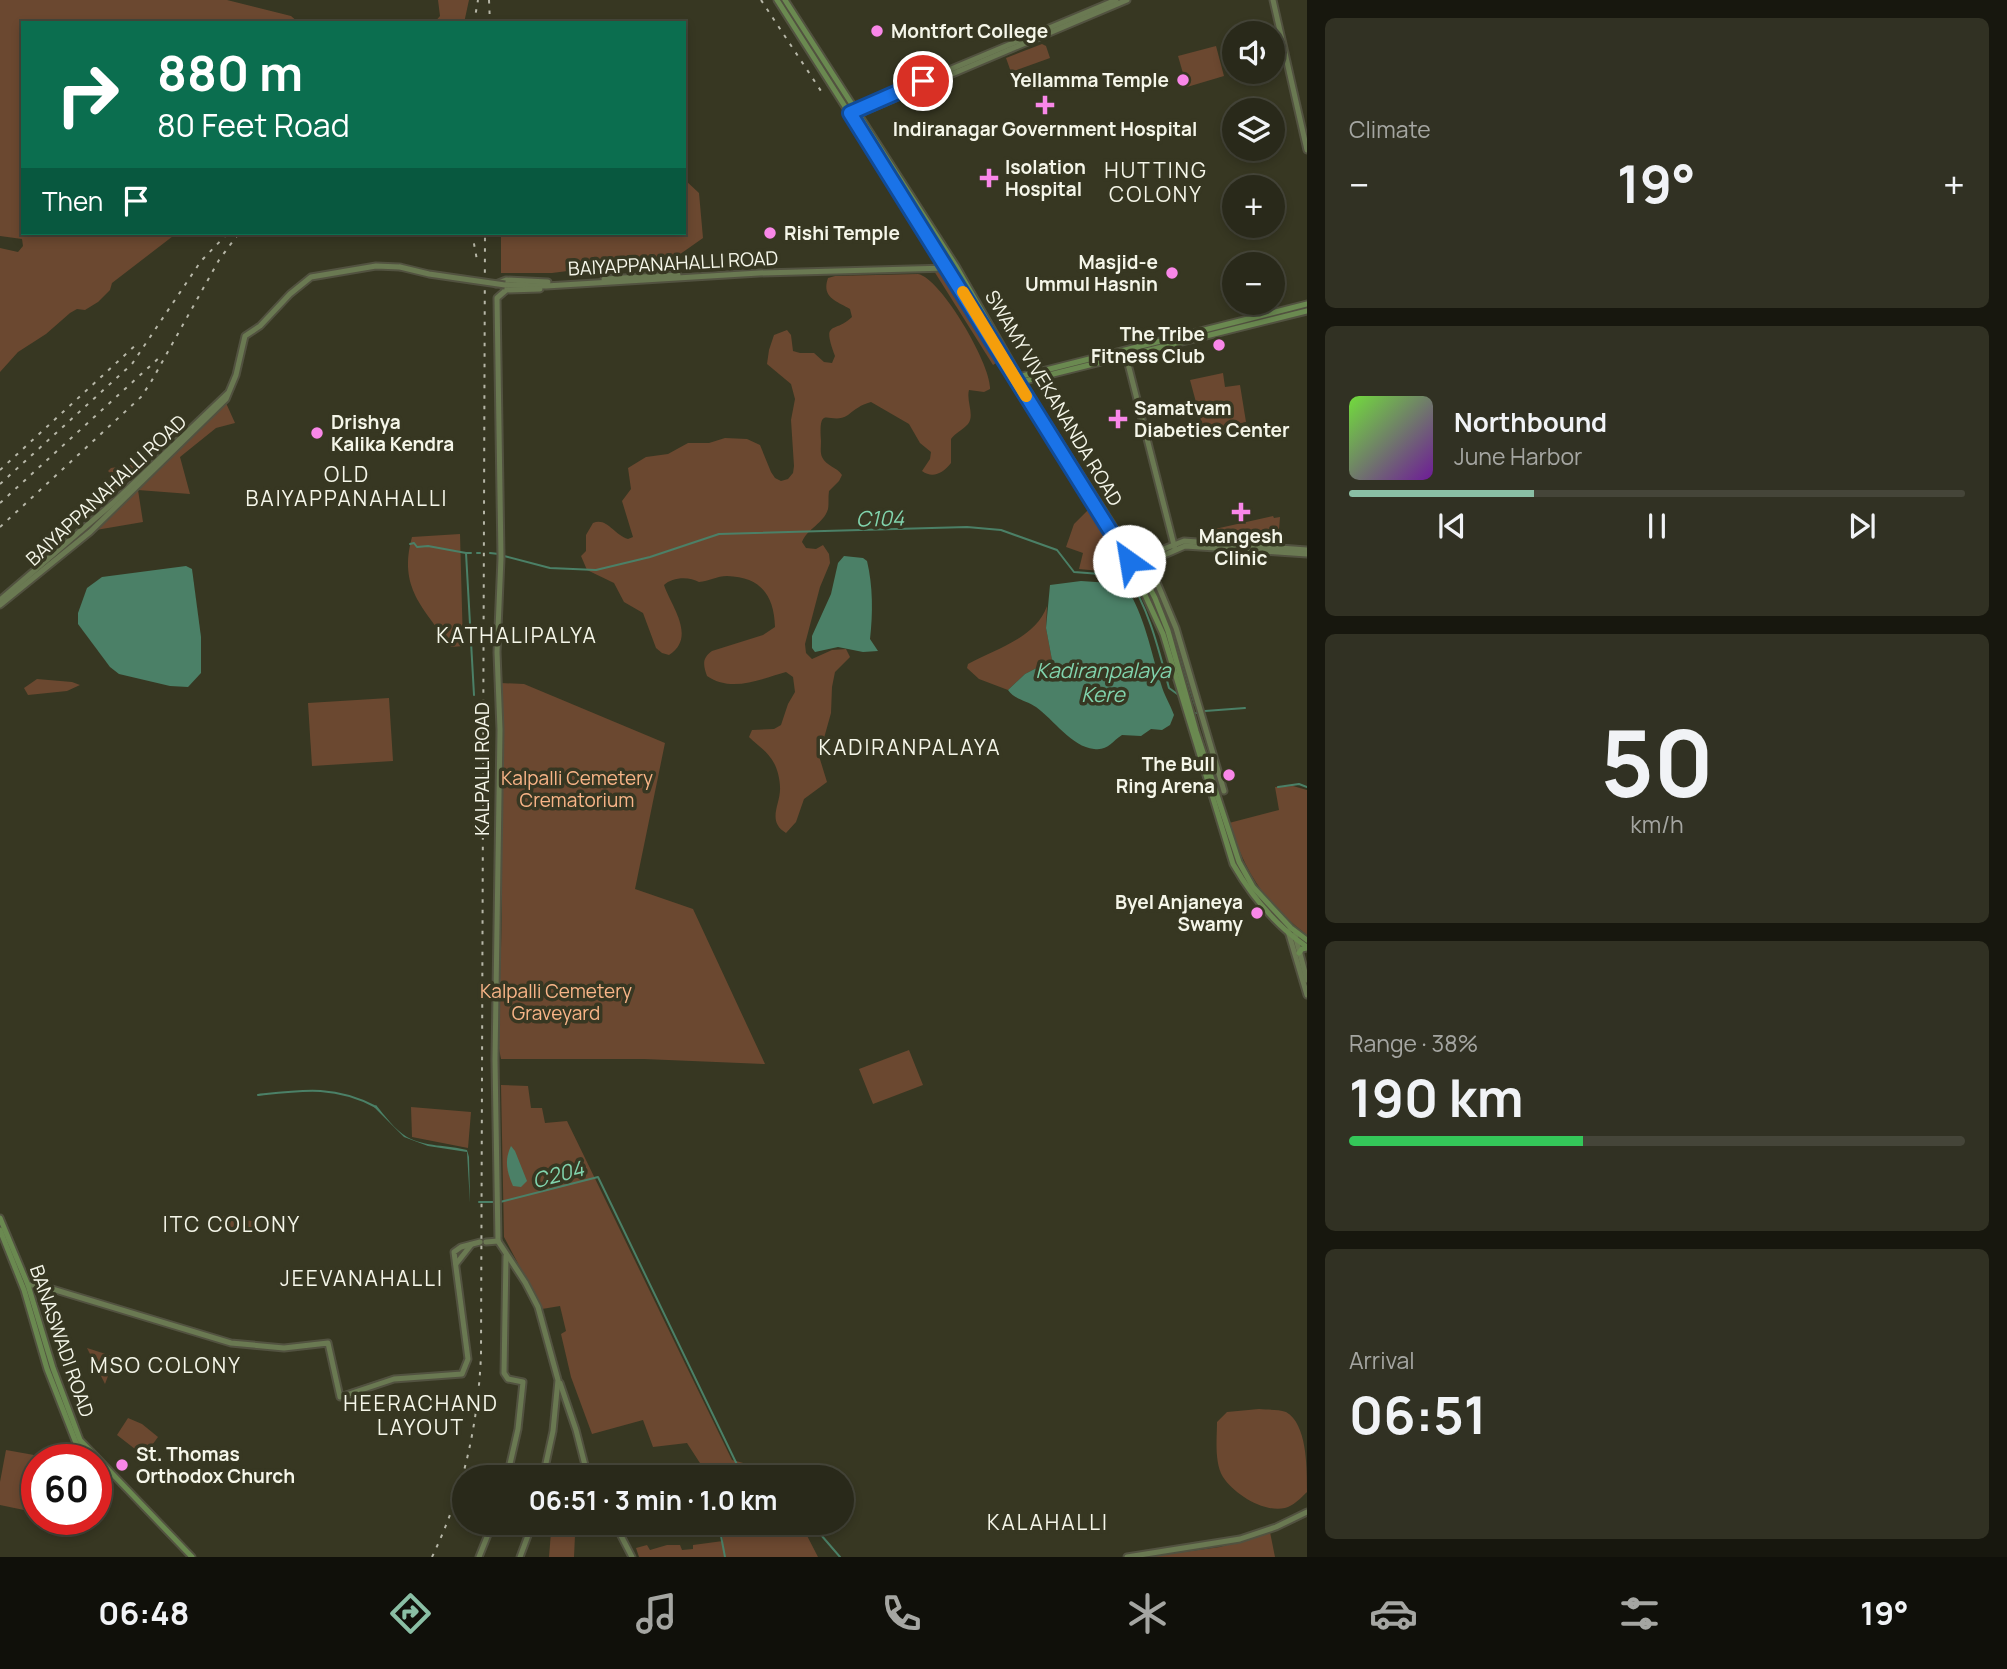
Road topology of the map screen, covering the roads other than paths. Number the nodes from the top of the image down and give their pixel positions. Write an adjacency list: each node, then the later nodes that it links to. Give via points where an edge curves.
1 (778, 0): 6 (main road, SWAMY VIVEKANANDA ROAD)
2 (785, 0): 6 (main road, SWAMY VIVEKANANDA ROAD)
3 (1116, 0): 6 (street)
4 (1127, 0): 6 (street)
5 (1273, 0): 7 (street)
6 (854, 114): 8 (main road, SWAMY VIVEKANANDA ROAD); 14 (main road, SWAMY VIVEKANANDA ROAD, via 956,267)
7 (1307, 150)
8 (948, 268): 9 (street, BAIYAPPANAHALLI ROAD); 14 (main road, SWAMY VIVEKANANDA ROAD)
9 (780, 273): 10 (street); 10 (street, via 764,270 496,284); 15 (street, BAIYAPPANAHALLI ROAD, bridge, via 546,286 505,285 376,266 311,277 245,336 228,394)
10 (505, 291): 31 (street, KALPALLI ROAD, via 497,298 501,555 495,1060)
11 (1307, 304): 13 (main road)
12 (1307, 311): 13 (main road)
13 (1125, 354): 14 (main road); 16 (street)
14 (1018, 380): 19 (main road, SWAMY VIVEKANANDA ROAD)
15 (167, 453): 20 (street, BAIYAPPANAHALLI ROAD); 21 (street, BAIYAPPANAHALLI ROAD, via 90,532)
16 (1174, 547): 17 (street); 18 (street)
17 (1307, 552)
18 (1145, 560): 19 (street); 22 (street, via 1176,628)
19 (1135, 566): 23 (main road, SWAMY VIVEKANANDA ROAD, via 1163,634 1233,864 1248,892)
20 (0, 600)
21 (0, 605)
22 (1224, 791)
23 (1292, 932): 24 (main road, SWAMY VIVEKANANDA ROAD); 25 (main road, SWAMY VIVEKANANDA ROAD); 26 (street); 28 (street)
24 (1307, 940)
25 (1307, 947): 26 (main road)
26 (1298, 953): 27 (street)
27 (1307, 980)
28 (1307, 995)
29 (0, 1218): 35 (main road, BANASWADI ROAD)
30 (0, 1230): 37 (main road, BANASWADI ROAD)
31 (498, 1241): 32 (street); 33 (street)
32 (472, 1244): 34 (street); 34 (street, via 454,1252)
33 (506, 1252): 36 (street, via 540,1314); 39 (street, via 503,1373 523,1382)
34 (456, 1264): 35 (street, via 468,1359 462,1374 394,1379 340,1397 328,1343 284,1348 231,1343)
35 (28, 1285): 38 (main road, BANASWADI ROAD)
36 (558, 1380): 40 (street); 41 (street)
37 (77, 1444)
38 (82, 1444)
39 (510, 1465)
40 (546, 1465)
41 (586, 1465)
42 (112, 1478): 48 (main road, BANASWADI ROAD)
43 (112, 1480): 48 (main road, BANASWADI ROAD)
44 (1307, 1512): 52 (street, via 1240,1539)
45 (488, 1535): 49 (street)
46 (528, 1535): 50 (street)
47 (621, 1535): 51 (street)
48 (190, 1557)
49 (479, 1557)
50 (520, 1557)
51 (632, 1557)
52 (1127, 1557)

